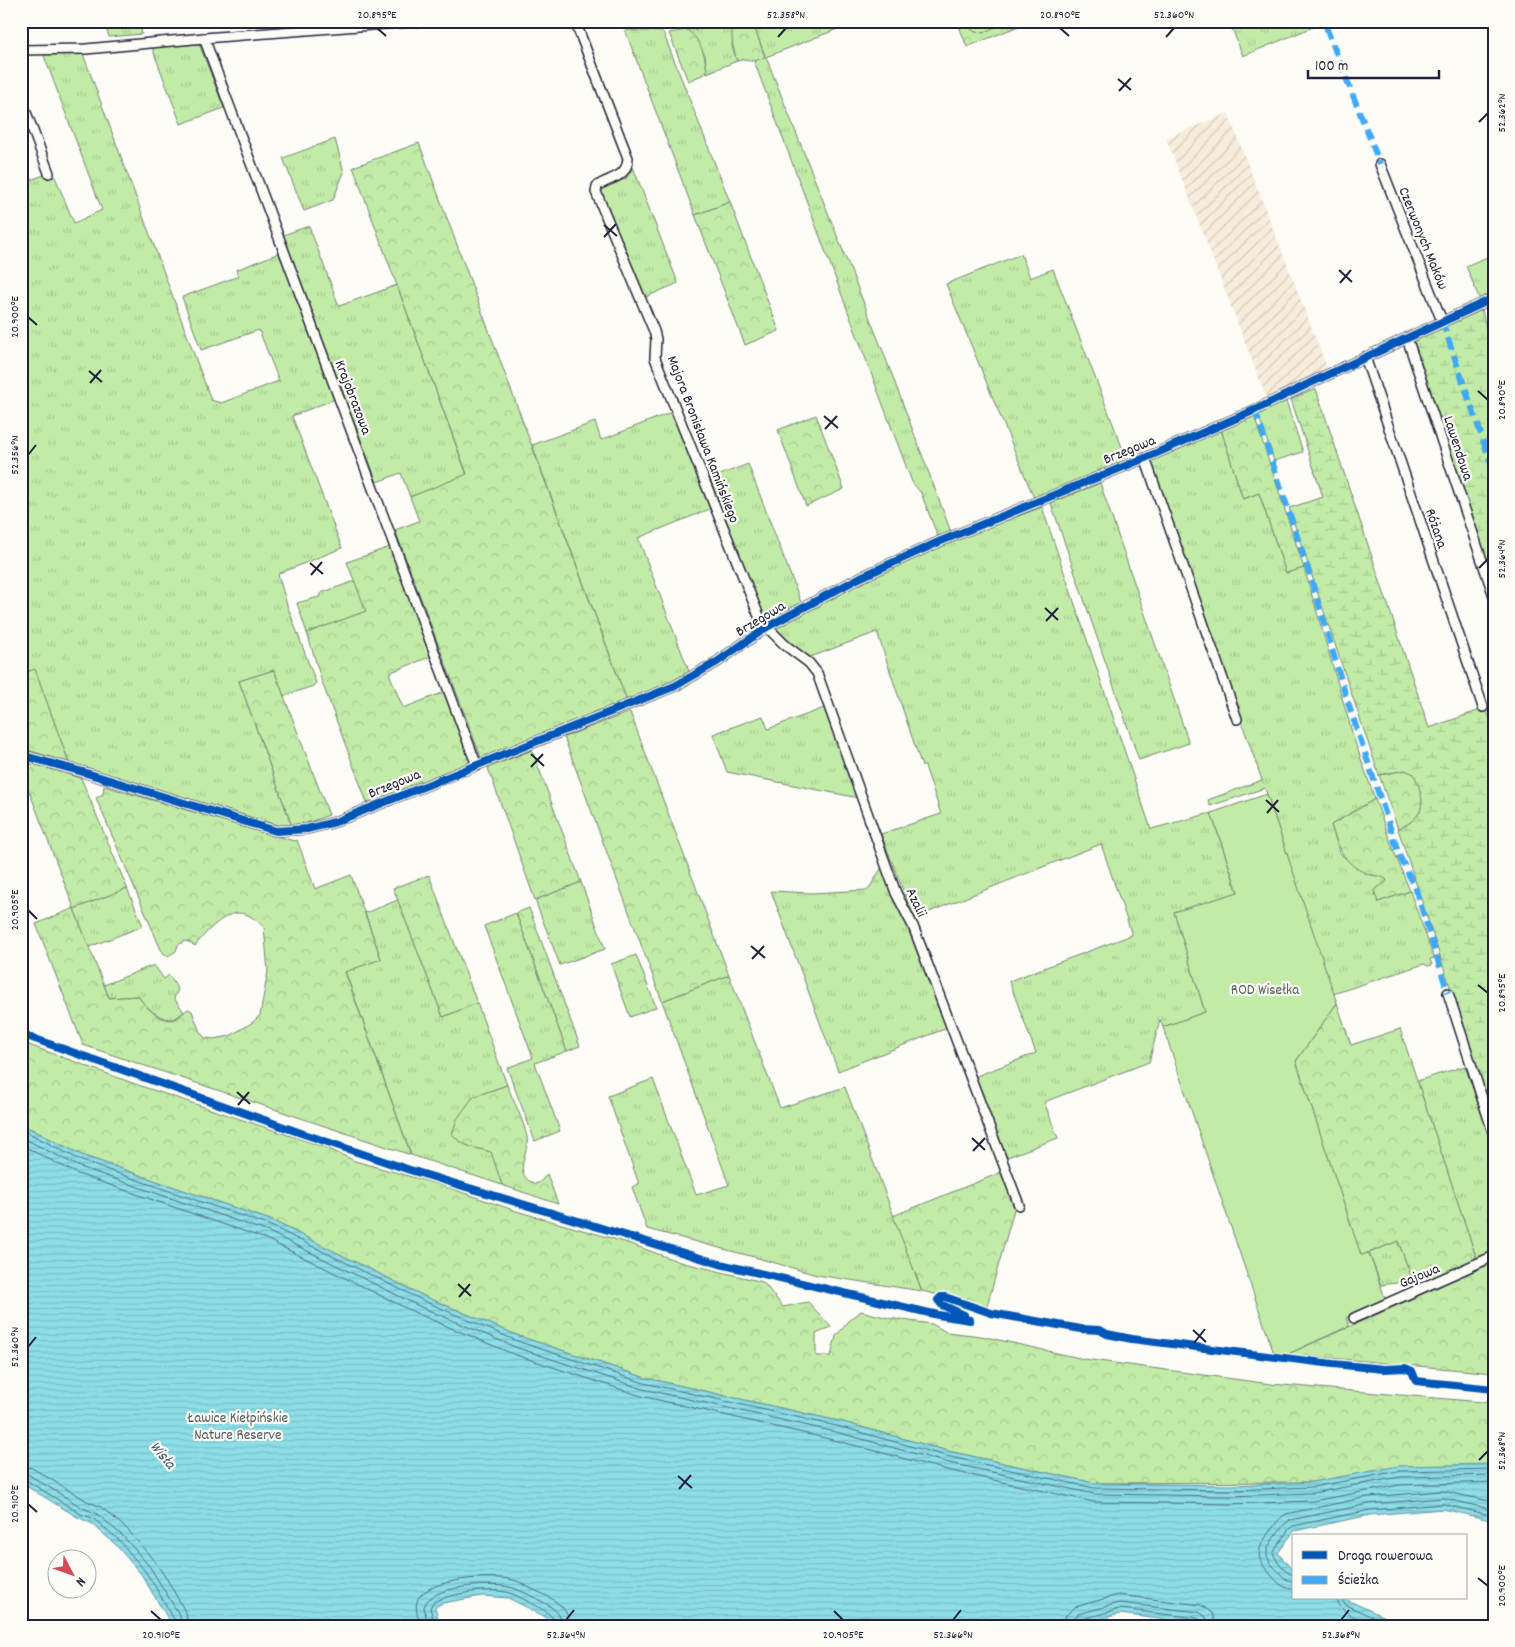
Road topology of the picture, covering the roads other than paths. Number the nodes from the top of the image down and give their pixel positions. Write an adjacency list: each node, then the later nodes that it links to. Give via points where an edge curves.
1 (424, 21): 3 (street)
2 (575, 21): 14 (street, Majora Bronisława Kamińskiego, via 628,158 623,174 597,186 596,192 654,331 656,358 761,620)
3 (204, 38): 4 (street, via 86,49); 18 (street, Krajobrazowa)
4 (21, 50)
5 (21, 99): 7 (street)
6 (1380, 164): 9 (street, Czerwonych Maków)
7 (49, 173)
8 (1494, 298): 9 (street, Brzegowa)
9 (1442, 321): 10 (street, Brzegowa)
10 (1408, 338): 11 (street, Brzegowa); 13 (street, Lawendowa)
11 (1365, 357): 12 (street, Brzegowa); 15 (street, Różana)
12 (1145, 458): 14 (street, Brzegowa, via 941,541); 16 (street)
13 (1494, 596)
14 (767, 627): 18 (street, Brzegowa, via 675,686); 21 (street, Azalii, via 817,673 896,893 912,926)
15 (1483, 707)
16 (1237, 719)
17 (21, 755): 18 (street, Brzegowa, via 276,830 307,829 334,822)
18 (477, 766)
19 (1448, 993): 20 (street)
20 (1494, 1135)
21 (1019, 1205)
22 (1494, 1256): 23 (street, Gajowa)
23 (1354, 1318)

